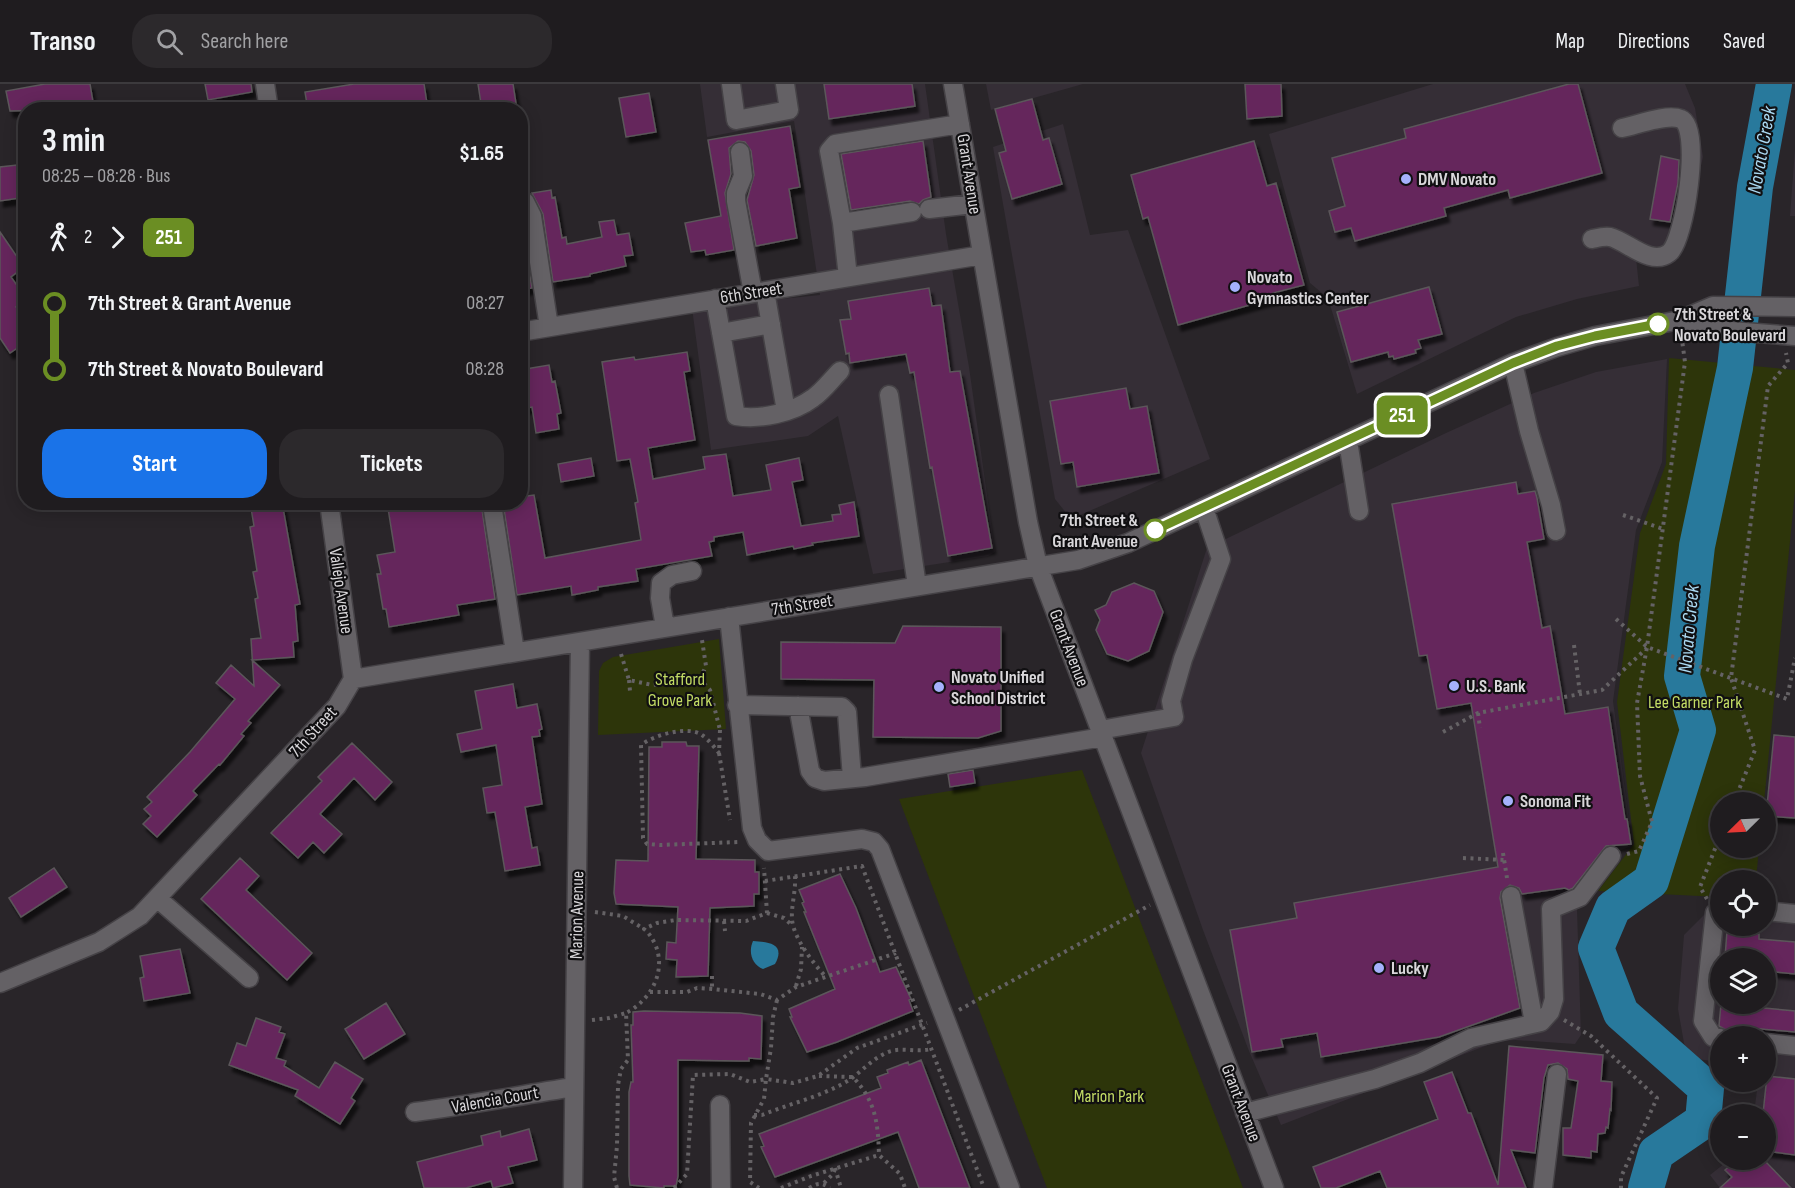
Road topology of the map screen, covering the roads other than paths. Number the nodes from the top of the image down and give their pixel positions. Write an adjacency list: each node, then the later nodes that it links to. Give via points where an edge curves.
1 (265, 84): 5 (street)
2 (731, 84): 3 (street, via 736,120 789,110)
3 (785, 84)
4 (957, 85): 6 (street, Grant Avenue)
5 (268, 102)
6 (960, 124): 9 (street, Grant Avenue); 11 (street, via 835,144 830,151)
7 (1622, 128): 12 (street, via 1669,117 1686,123 1692,157 1680,235 1670,253 1655,256 1610,237)
8 (740, 152): 15 (street, via 743,176 736,201)
9 (974, 204): 11 (street); 13 (street, Grant Avenue)
10 (528, 208): 20 (street)
11 (842, 222): 14 (street)
12 (1592, 239)
13 (982, 255): 14 (street, 6th Street); 34 (street, Grant Avenue)
14 (848, 277): 15 (street, 6th Street)
15 (759, 292): 16 (street, 6th Street); 19 (street)
16 (715, 299): 20 (street, 6th Street); 22 (street)
17 (1789, 307): 18 (street, 7th Street, via 1713,306)
18 (1680, 320): 23 (street, 7th Street, via 1718,330); 24 (street, 7th Street, via 1595,336)
19 (771, 324): 22 (street); 27 (street)
20 (549, 327): 21 (street, 6th Street)
21 (528, 331)
22 (721, 333): 27 (street, via 736,416)
23 (1789, 335)
24 (1513, 363): 28 (street, 7th Street); 33 (street)
25 (840, 371): 27 (street, via 812,399)
26 (889, 395): 36 (street)
27 (786, 411)
28 (1348, 441): 29 (street, 7th Street); 32 (street)
29 (1204, 508): 34 (street, 7th Street, via 1128,543 1078,560); 44 (street, via 1221,559 1180,670 1171,701 1174,717)
30 (330, 510): 41 (street, Vallejo Avenue)
31 (493, 510): 40 (street)
32 (1359, 511)
33 (1556, 531)
34 (1038, 566): 36 (street, 7th Street); 44 (street, Grant Avenue)
35 (692, 571): 38 (street, via 672,575 661,583)
36 (916, 586): 37 (street, 7th Street)
37 (729, 617): 38 (street, 7th Street); 42 (street)
38 (665, 627): 39 (street, 7th Street)
39 (579, 642): 40 (street, 7th Street); 59 (street, Marion Avenue)
40 (514, 652): 41 (street, 7th Street)
41 (352, 679): 48 (street, 7th Street, via 337,706)
42 (738, 705): 43 (street); 65 (street, via 752,828 757,840 768,851 862,839 874,842 880,849)
43 (798, 706): 45 (street, via 810,771 815,778); 45 (street, via 842,707 847,712)
44 (1101, 734): 45 (street); 62 (street, Grant Avenue)
45 (852, 778)
46 (1611, 856): 54 (street, via 1580,897 1551,909 1554,999 1550,1012 1541,1022)
47 (1511, 896): 54 (street)
48 (157, 898): 52 (street); 53 (street, 7th Street, via 140,916 99,942)
49 (1776, 912): 50 (street)
50 (1795, 914)
51 (1714, 936): 55 (street, via 1702,1021)
52 (249, 978)
53 (0, 983)
54 (1534, 1023): 62 (street, via 1471,1038 1375,1079)
55 (1710, 1033)
56 (1776, 1044): 57 (street)
57 (1795, 1046)
58 (1557, 1074): 67 (street)
59 (574, 1087): 61 (street, Valencia Court); 63 (street, Marion Avenue)
60 (720, 1105): 64 (street)
61 (415, 1112)
62 (1245, 1113): 66 (street, Grant Avenue)
63 (573, 1188)
64 (721, 1188)
65 (1010, 1188)
66 (1274, 1188)
67 (1543, 1188)

